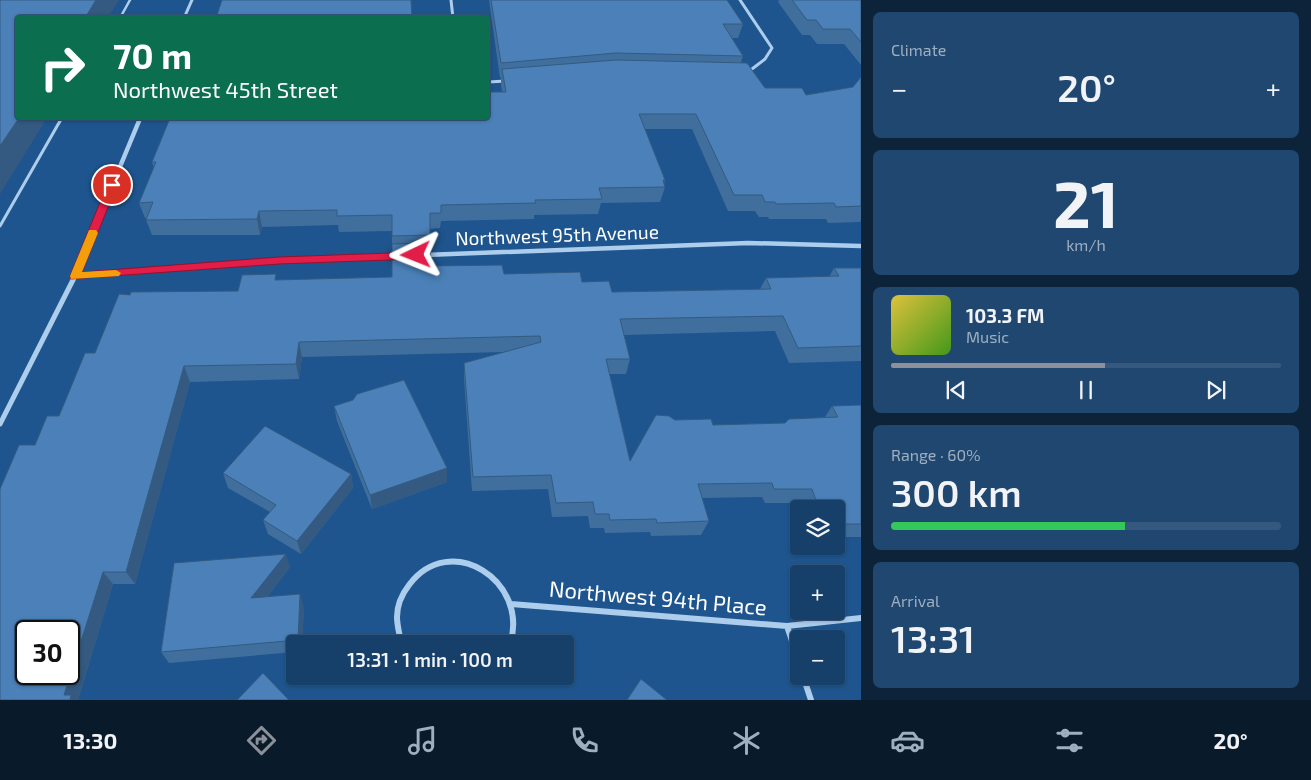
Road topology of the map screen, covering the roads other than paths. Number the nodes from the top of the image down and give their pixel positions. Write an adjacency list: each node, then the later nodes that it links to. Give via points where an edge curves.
1 (130, 0): 5 (lane)
2 (192, 0): 6 (street)
3 (451, 0): 7 (street)
4 (740, 0): 8 (street, via 772,48 753,70)
5 (122, 15)
6 (185, 15)
7 (453, 15)
8 (742, 74)
9 (514, 81): 10 (street)
10 (490, 82)
11 (61, 120): 13 (lane)
12 (139, 120): 17 (street)
13 (0, 226)
14 (861, 246): 15 (street, Northwest 95th Avenue, via 748,243)
15 (419, 255)
16 (409, 256): 17 (street, via 279,260)
17 (75, 276): 18 (street)
18 (0, 424)
19 (511, 604): 21 (street, Northwest 94th Place); 22 (street, via 503,586 488,572 470,564 451,561 432,566 415,575 403,590 396,609); 23 (street, via 514,623)
20 (861, 618): 21 (street, Northwest 94th Place)
21 (787, 626): 24 (street)
22 (398, 635)
23 (512, 635)
24 (790, 635)
25 (806, 685): 26 (street)
26 (811, 700)

